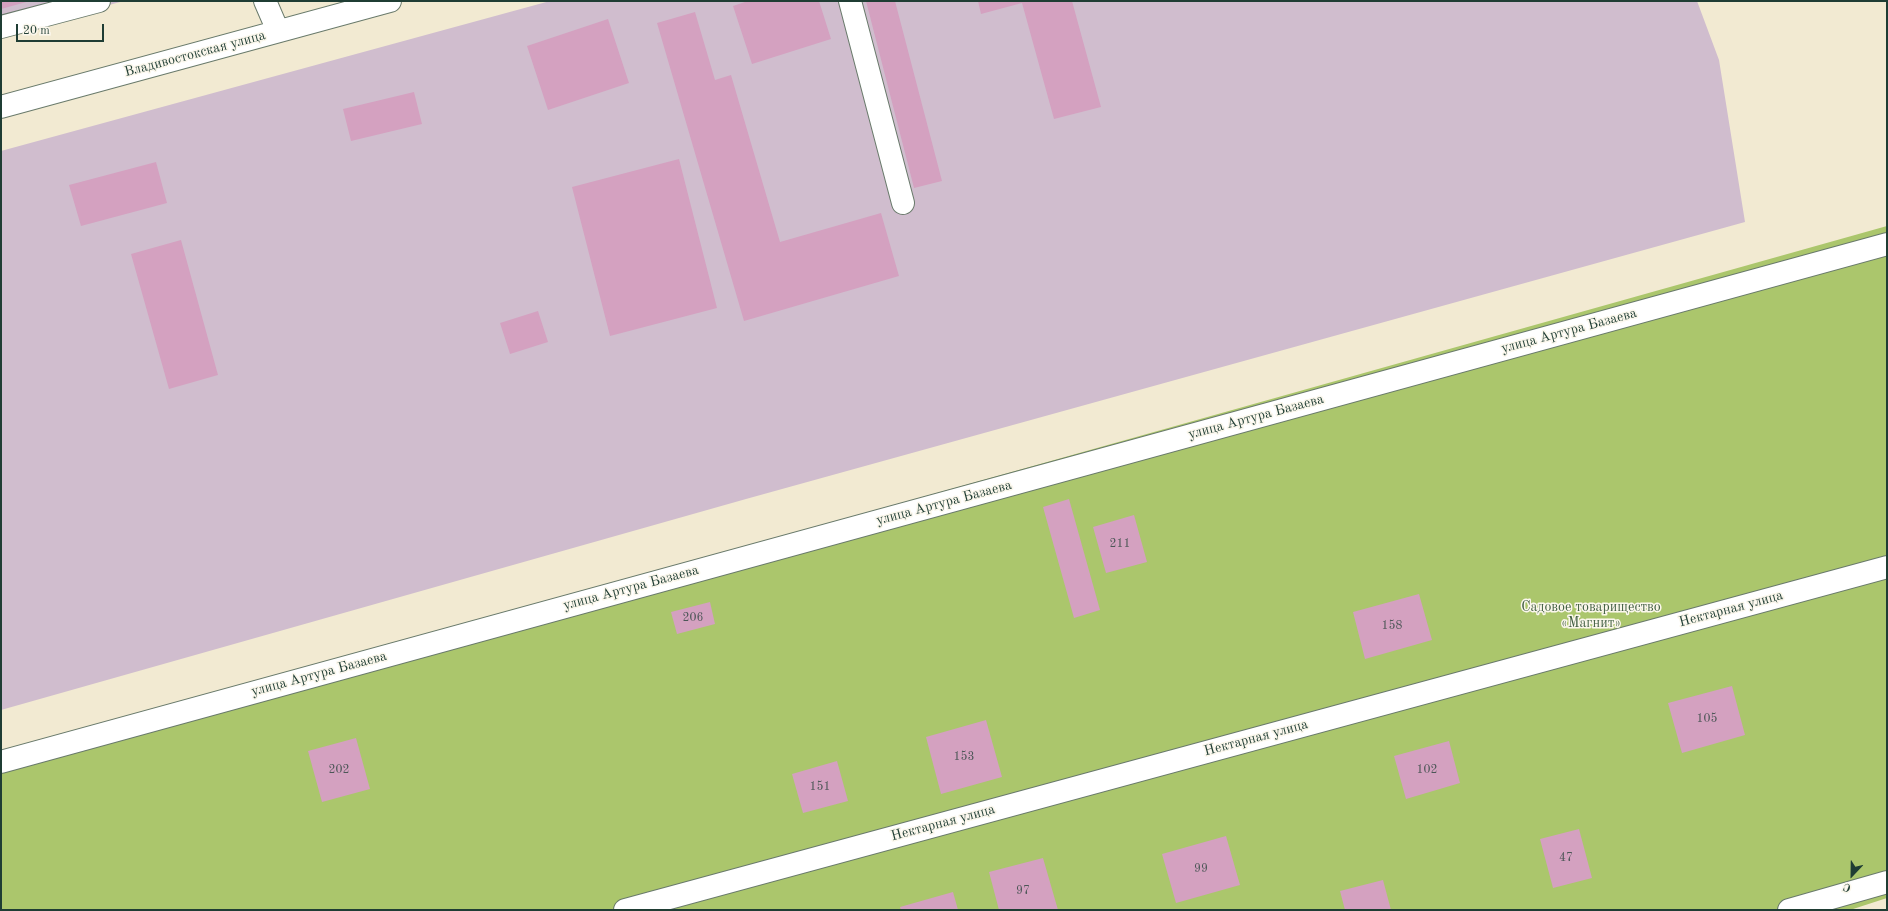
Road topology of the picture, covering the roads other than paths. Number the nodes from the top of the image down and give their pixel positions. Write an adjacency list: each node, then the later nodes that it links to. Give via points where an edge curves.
1 (99, 1): 5 (street)
2 (265, 1): 6 (street)
3 (390, 1): 6 (street, Владивостокская улица)
4 (850, 1): 8 (street)
5 (1, 27)
6 (278, 31): 7 (street, Владивостокская улица)
7 (1, 107)
8 (903, 203)
9 (1887, 244): 11 (street, улица Артура Базаева)
10 (1887, 566): 13 (street, Нектарная улица)
11 (1, 762)
12 (1885, 892): 14 (street)
13 (625, 910)
14 (1789, 910)

